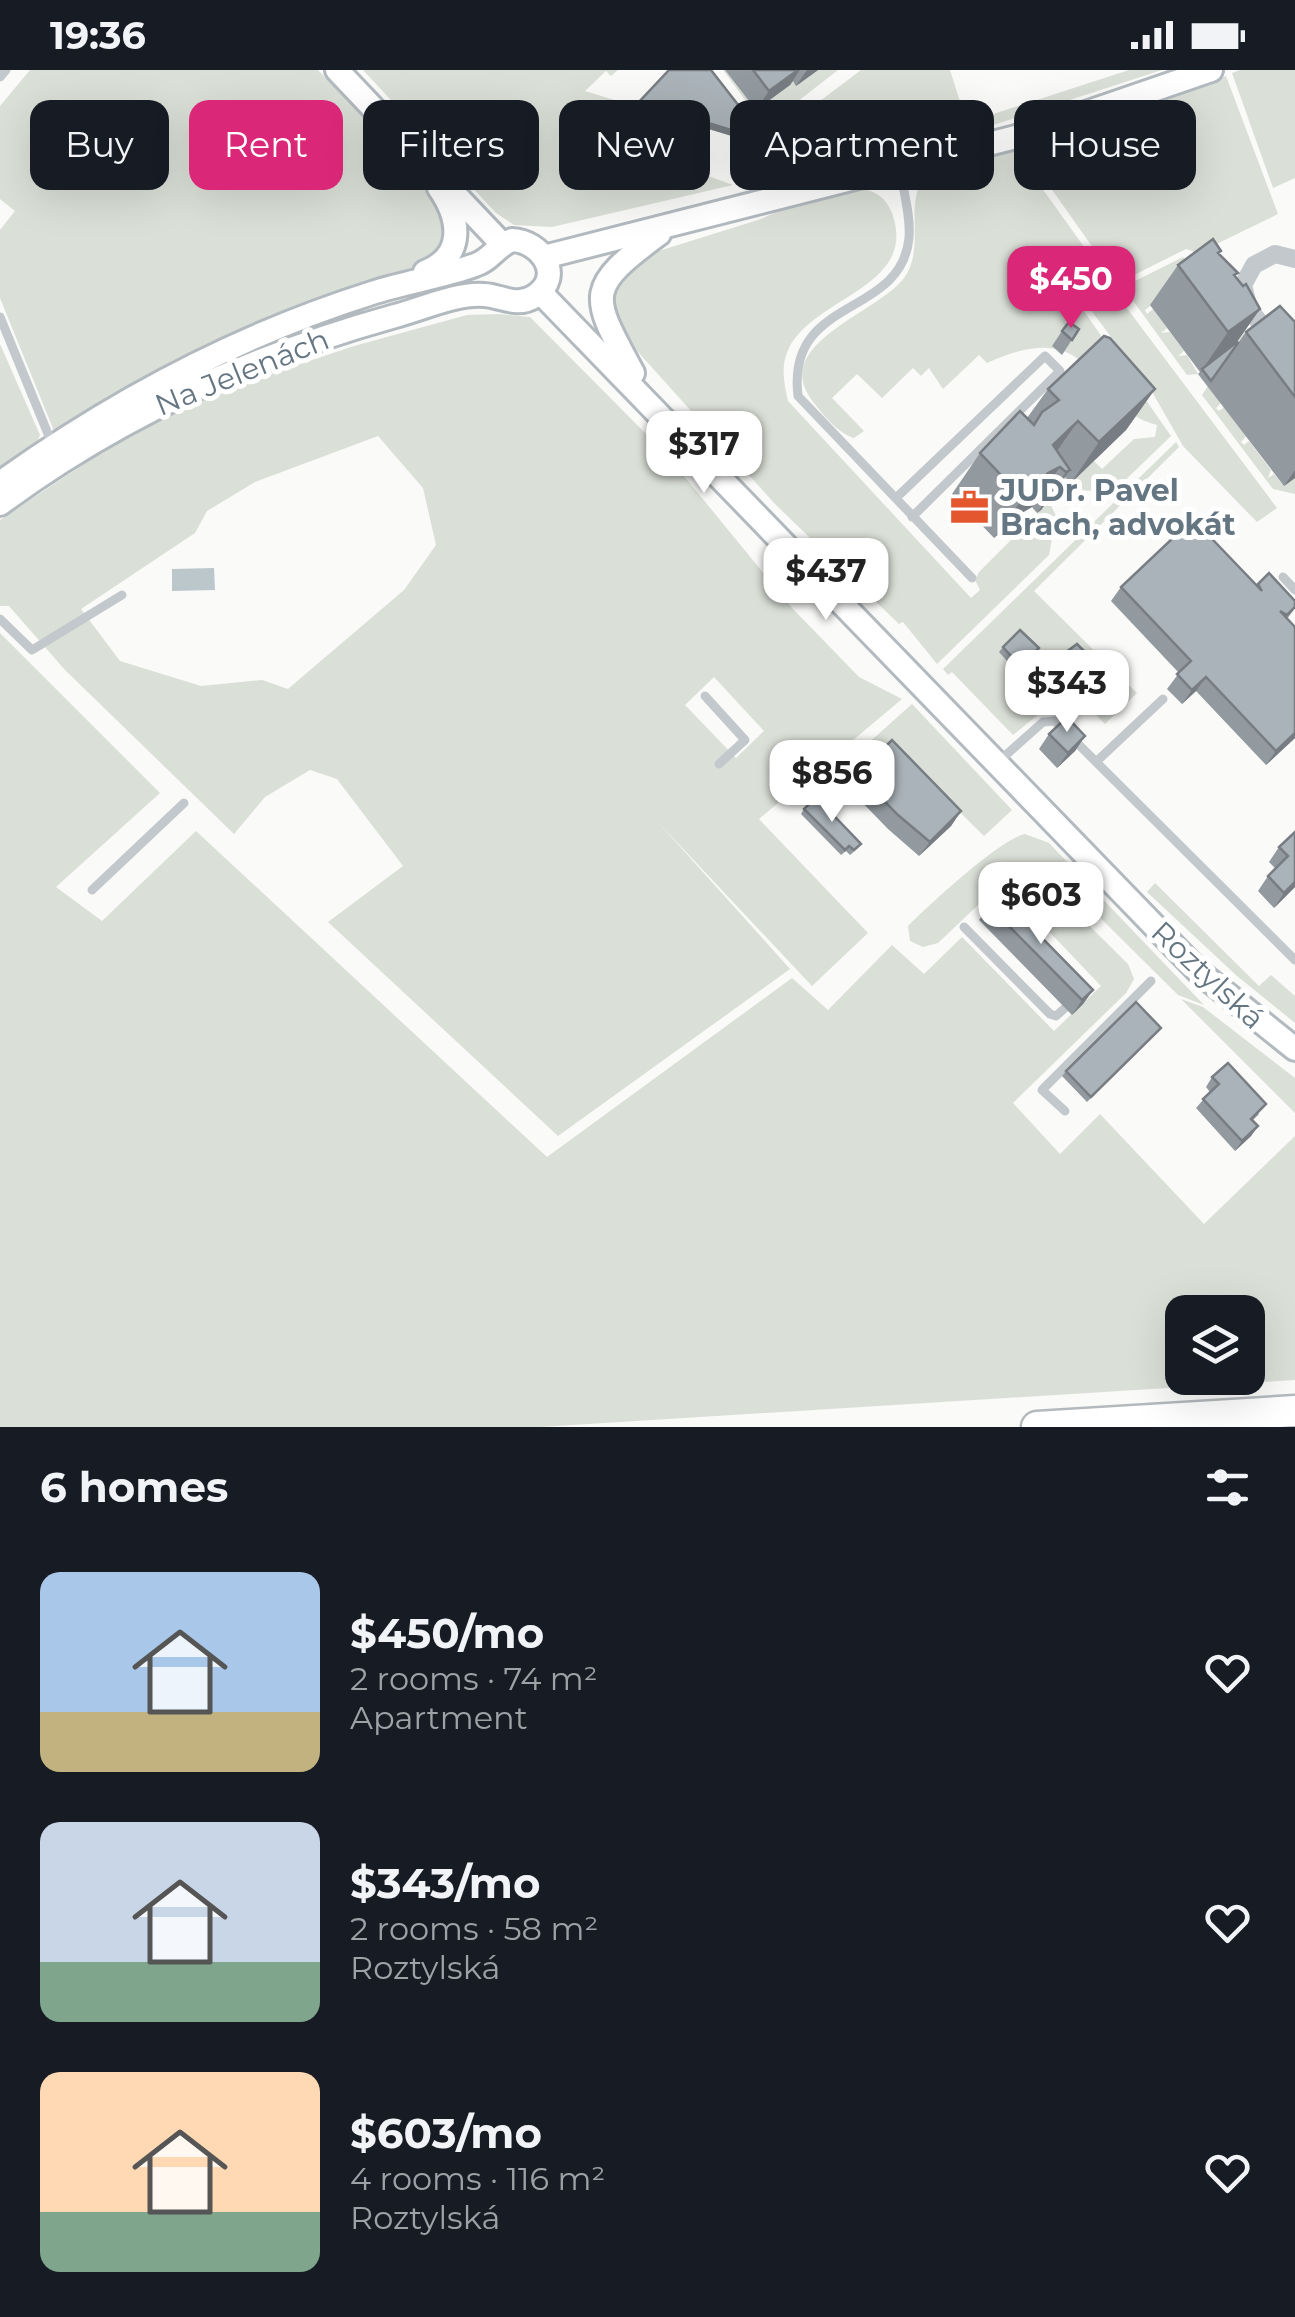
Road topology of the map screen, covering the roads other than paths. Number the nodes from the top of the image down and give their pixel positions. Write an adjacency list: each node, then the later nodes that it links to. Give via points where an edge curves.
1 (6, 70): 4 (lane)
2 (337, 70): 5 (main road)
3 (1210, 70): 6 (main road)
4 (0, 77)
5 (365, 100)
6 (994, 142)
7 (440, 190): 15 (main road, via 452,207 455,241 434,268)
8 (445, 190): 12 (main road)
9 (813, 190): 11 (main road)
10 (903, 190): 23 (lane, via 909,238 902,262 887,284 814,332 796,363 798,396)
11 (670, 226): 13 (main road); 20 (main road, via 610,272 601,293 604,316)
12 (495, 251): 13 (main road, via 522,240); 15 (main road, Na Jelenách); 17 (main road, via 486,278)
13 (544, 257): 16 (main road, via 548,270)
14 (1295, 259): 19 (street, via 1275,254 1254,264 1243,285 1249,309)
15 (372, 292): 21 (main road, Na Jelenách, via 206,360)
16 (540, 292): 17 (main road, Na Jelenách, via 524,301); 20 (main road, Roztylská)
17 (505, 300): 21 (main road, Na Jelenách, via 470,296 273,354)
18 (0, 317): 21 (lane)
19 (1295, 367)
20 (647, 398): 34 (main road, Roztylská)
21 (56, 454): 22 (main road, Na Jelenách); 24 (main road, Na Jelenách)
22 (0, 483)
23 (896, 498): 25 (lane); 25 (lane, via 1045,356 1060,371)
24 (0, 504)
25 (912, 517): 27 (lane)
26 (1283, 577): 28 (lane)
27 (972, 578)
28 (1295, 590)
29 (122, 595): 30 (lane, via 32,650)
30 (0, 618)
31 (706, 696): 35 (lane, via 745,740)
32 (1163, 699): 33 (lane)
33 (1096, 762): 34 (lane, via 1055,722 1043,722); 39 (lane)
34 (997, 763): 42 (main road, Roztylská, via 1198,972)
35 (719, 764)
36 (184, 803): 37 (lane)
37 (92, 890)
38 (964, 927): 41 (lane, via 1050,1014)
39 (1295, 960)
40 (1151, 981): 43 (lane, via 1042,1090)
41 (1065, 1008)
42 (1295, 1049)
43 (1065, 1111)
44 (1295, 1411): 45 (highway)
45 (1037, 1427)

